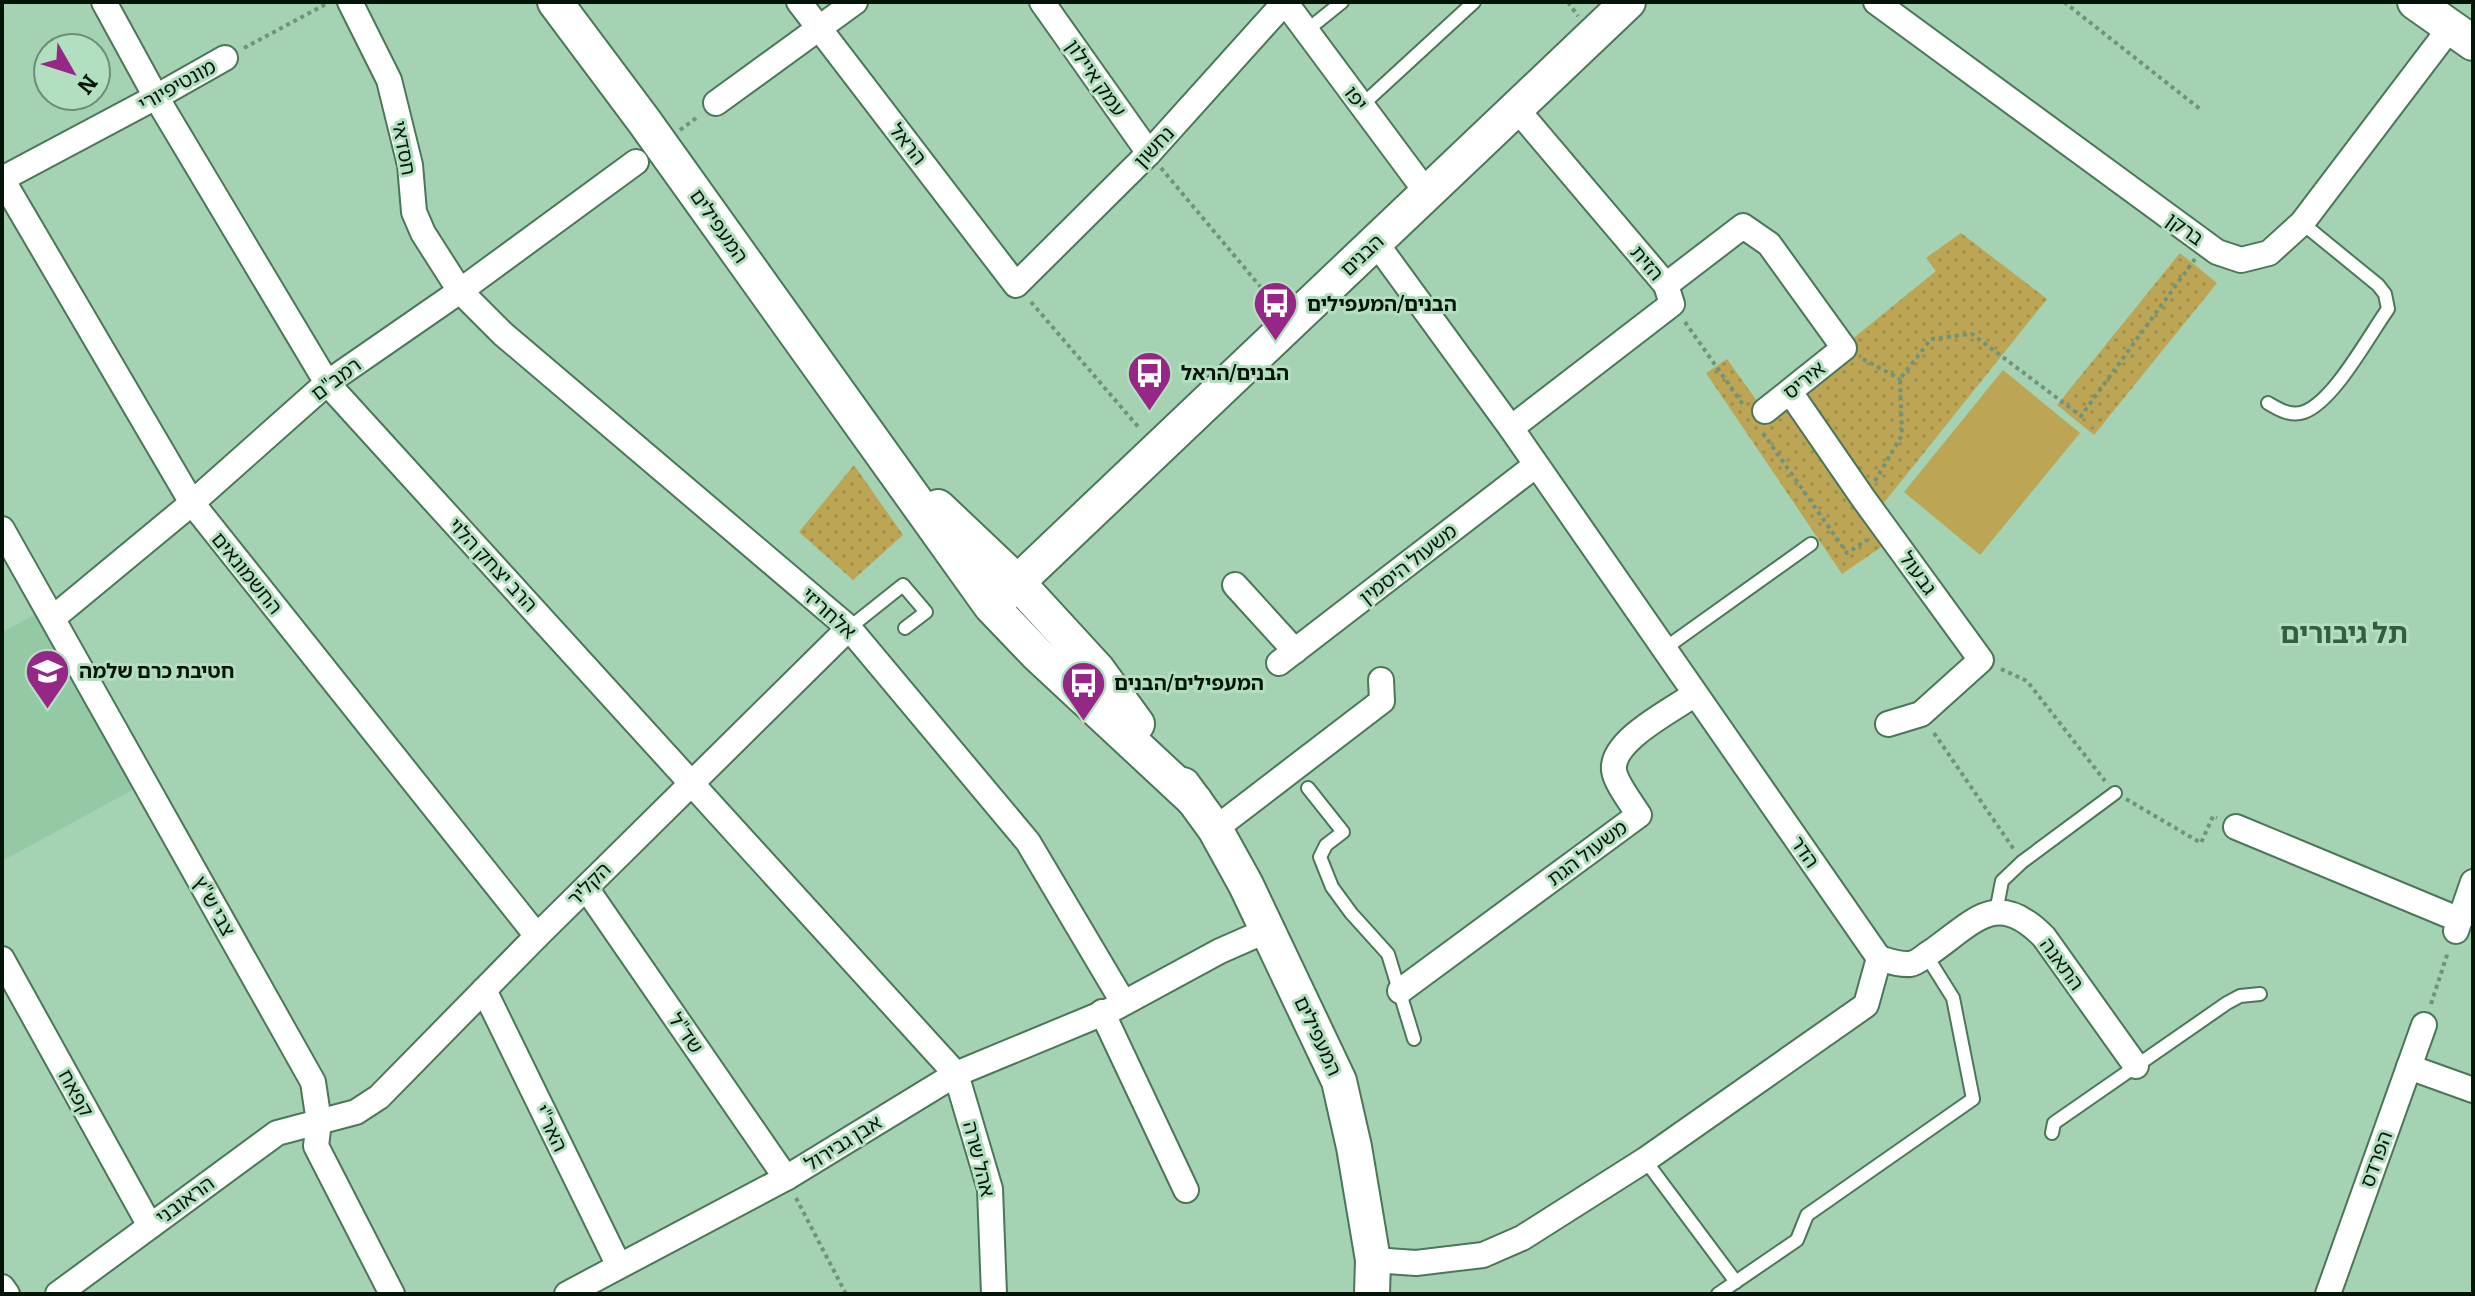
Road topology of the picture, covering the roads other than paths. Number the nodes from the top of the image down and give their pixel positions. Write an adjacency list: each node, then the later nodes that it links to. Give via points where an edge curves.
1 (104, 2): 17 (street, הרב יצחק הלוי)
2 (350, 2): 28 (street, חסדאי, via 389,80 410,165 414,212)
3 (555, 2): 35 (street, המעפילים)
4 (799, 2): 13 (street, הראל)
5 (855, 2): 13 (street)
6 (1042, 2): 21 (street, עמק איילון)
7 (1285, 2): 14 (street, יפו); 21 (street, נחשון)
8 (1342, 2): 14 (lane)
9 (1474, 2): 19 (lane)
10 (1628, 2): 20 (street, הבנים)
11 (1876, 2): 25 (street, ברקן, via 2217,252 2241,260 2269,253)
12 (2415, 2): 15 (street)
13 (818, 28): 18 (street); 27 (street, הראל)
14 (1306, 31): 19 (street, יפו)
15 (2462, 35): 25 (street, ברקן)
16 (225, 58): 17 (street, מונטיפיורי)
17 (156, 97): 23 (street, מונטיפיורי); 30 (street, הרב יצחק הלוי)
18 (716, 103)
19 (1362, 105): 24 (street, יפו)
20 (1515, 107): 24 (street, הבנים); 29 (street, הזית)
21 (1149, 153): 27 (street, נחשון)
22 (636, 162): 28 (street, רמב"ם)
23 (2, 179): 37 (street, החשמונאים)
24 (1427, 193): 26 (street, הבנים)
25 (2302, 223): 32 (lane, via 2378,285 2388,309 2330,394 2302,413 2284,412)
26 (1376, 243): 34 (street, הדר); 40 (street, הבנים)
27 (1016, 285)
28 (460, 291): 30 (street, רמב"ם); 44 (street, אלחריזי, via 503,334)
29 (1669, 294): 31 (street, איריס, via 1701,257 1743,226 1769,244 1844,348); 34 (street, הזית)
30 (327, 383): 37 (street, רמב"ם); 50 (street, הרב יצחק הלוי)
31 (1790, 392): 33 (street, איריס); 49 (street, גבעול, via 1981,660 1921,714)
32 (2268, 403)
33 (1757, 417)
34 (1511, 428): 36 (street, הדר)
35 (880, 452): 40 (street, המעפילים); 42 (street, המעפילים)
36 (1536, 465): 41 (street, משעול היסמין, via 1287,657); 46 (street, הדר)
37 (192, 503): 43 (street, רמב"ם); 60 (street, החשמונאים)
38 (2, 529): 43 (street, צבי ש"ץ)
39 (1811, 544): 46 (lane)
40 (1018, 583): 42 (street, הבנים); 53 (street, המעפילים, via 1097,669)
41 (1235, 585)
42 (991, 606): 53 (street, המעפילים)
43 (53, 618): 74 (street, צבי ש"ץ, via 313,1082)
44 (849, 628): 45 (lane, via 903,585 926,612); 50 (street, הקליר); 67 (street, אלחריזי, via 1028,842)
45 (905, 628)
46 (1664, 649): 48 (street, הדר)
47 (1381, 680): 55 (street, via 1382,701)
48 (1695, 694): 62 (street, הדר); 65 (street, משעול הגת, via 1626,741 1616,754 1614,772 1639,815)
49 (1888, 724)
50 (693, 782): 57 (street, הקליר); 71 (street, הרב יצחק הלוי)
51 (1308, 788): 65 (lane, via 1343,832 1326,845 1320,857 1323,868 1351,913 1388,954)
52 (2115, 793): 58 (lane, via 2002,881)
53 (1195, 801): 55 (street, המעפילים)
54 (2236, 827): 56 (street, via 2458,925)
55 (1215, 829): 59 (street, המעפילים)
56 (2473, 882)
57 (586, 888): 60 (street, הקליר); 77 (street, שד"ל)
58 (1996, 912): 61 (street); 70 (street, התאנה, via 2012,912 2044,937)
59 (1268, 930): 67 (street, אבן גבירול); 80 (street, המעפילים, via 1339,1081)
60 (537, 936): 64 (street, הקליר)
61 (1926, 955): 62 (street, via 1914,964); 82 (lane, via 1953,998 1973,1099 1807,1215 1797,1240)
62 (1879, 958): 76 (street, via 1866,1005)
63 (2, 959): 79 (street, קפאח)
64 (484, 990): 74 (street, הקליר, via 379,1097 356,1112); 81 (street, האר"י)
65 (1400, 991): 69 (lane)
66 (2260, 994): 70 (lane, via 2227,1003)
67 (1113, 1007): 71 (street, אבן גבירול); 78 (street, אלחריזי)
68 (2424, 1025): 72 (street, הפרדס)
69 (1414, 1039)
70 (2136, 1066): 75 (lane, via 2054,1123)
71 (956, 1074): 77 (street, אבן גבירול); 89 (street, אהל שרה, via 990,1189)
72 (2406, 1075): 73 (street); 83 (street, הפרדס)
73 (2473, 1090)
74 (319, 1122): 79 (street, הראובני, via 277,1133); 87 (street, צבי ש"ץ, via 316,1146)
75 (2052, 1133)
76 (1645, 1160): 80 (street, via 1522,1238 1483,1255 1416,1263); 82 (lane)
77 (786, 1178): 81 (street, אבן גבירול)
78 (1186, 1190)
79 (150, 1226): 86 (street, הראובני)
80 (1373, 1260): 90 (street, המעפילים)
81 (619, 1266): 88 (street, אבן גבירול)
82 (1736, 1282): 91 (lane)
83 (2331, 1285)
84 (2, 1287): 85 (street)
85 (7, 1294)
86 (58, 1294)
87 (392, 1294)
88 (567, 1294)
89 (994, 1294)
90 (1372, 1294)
91 (1718, 1294)

